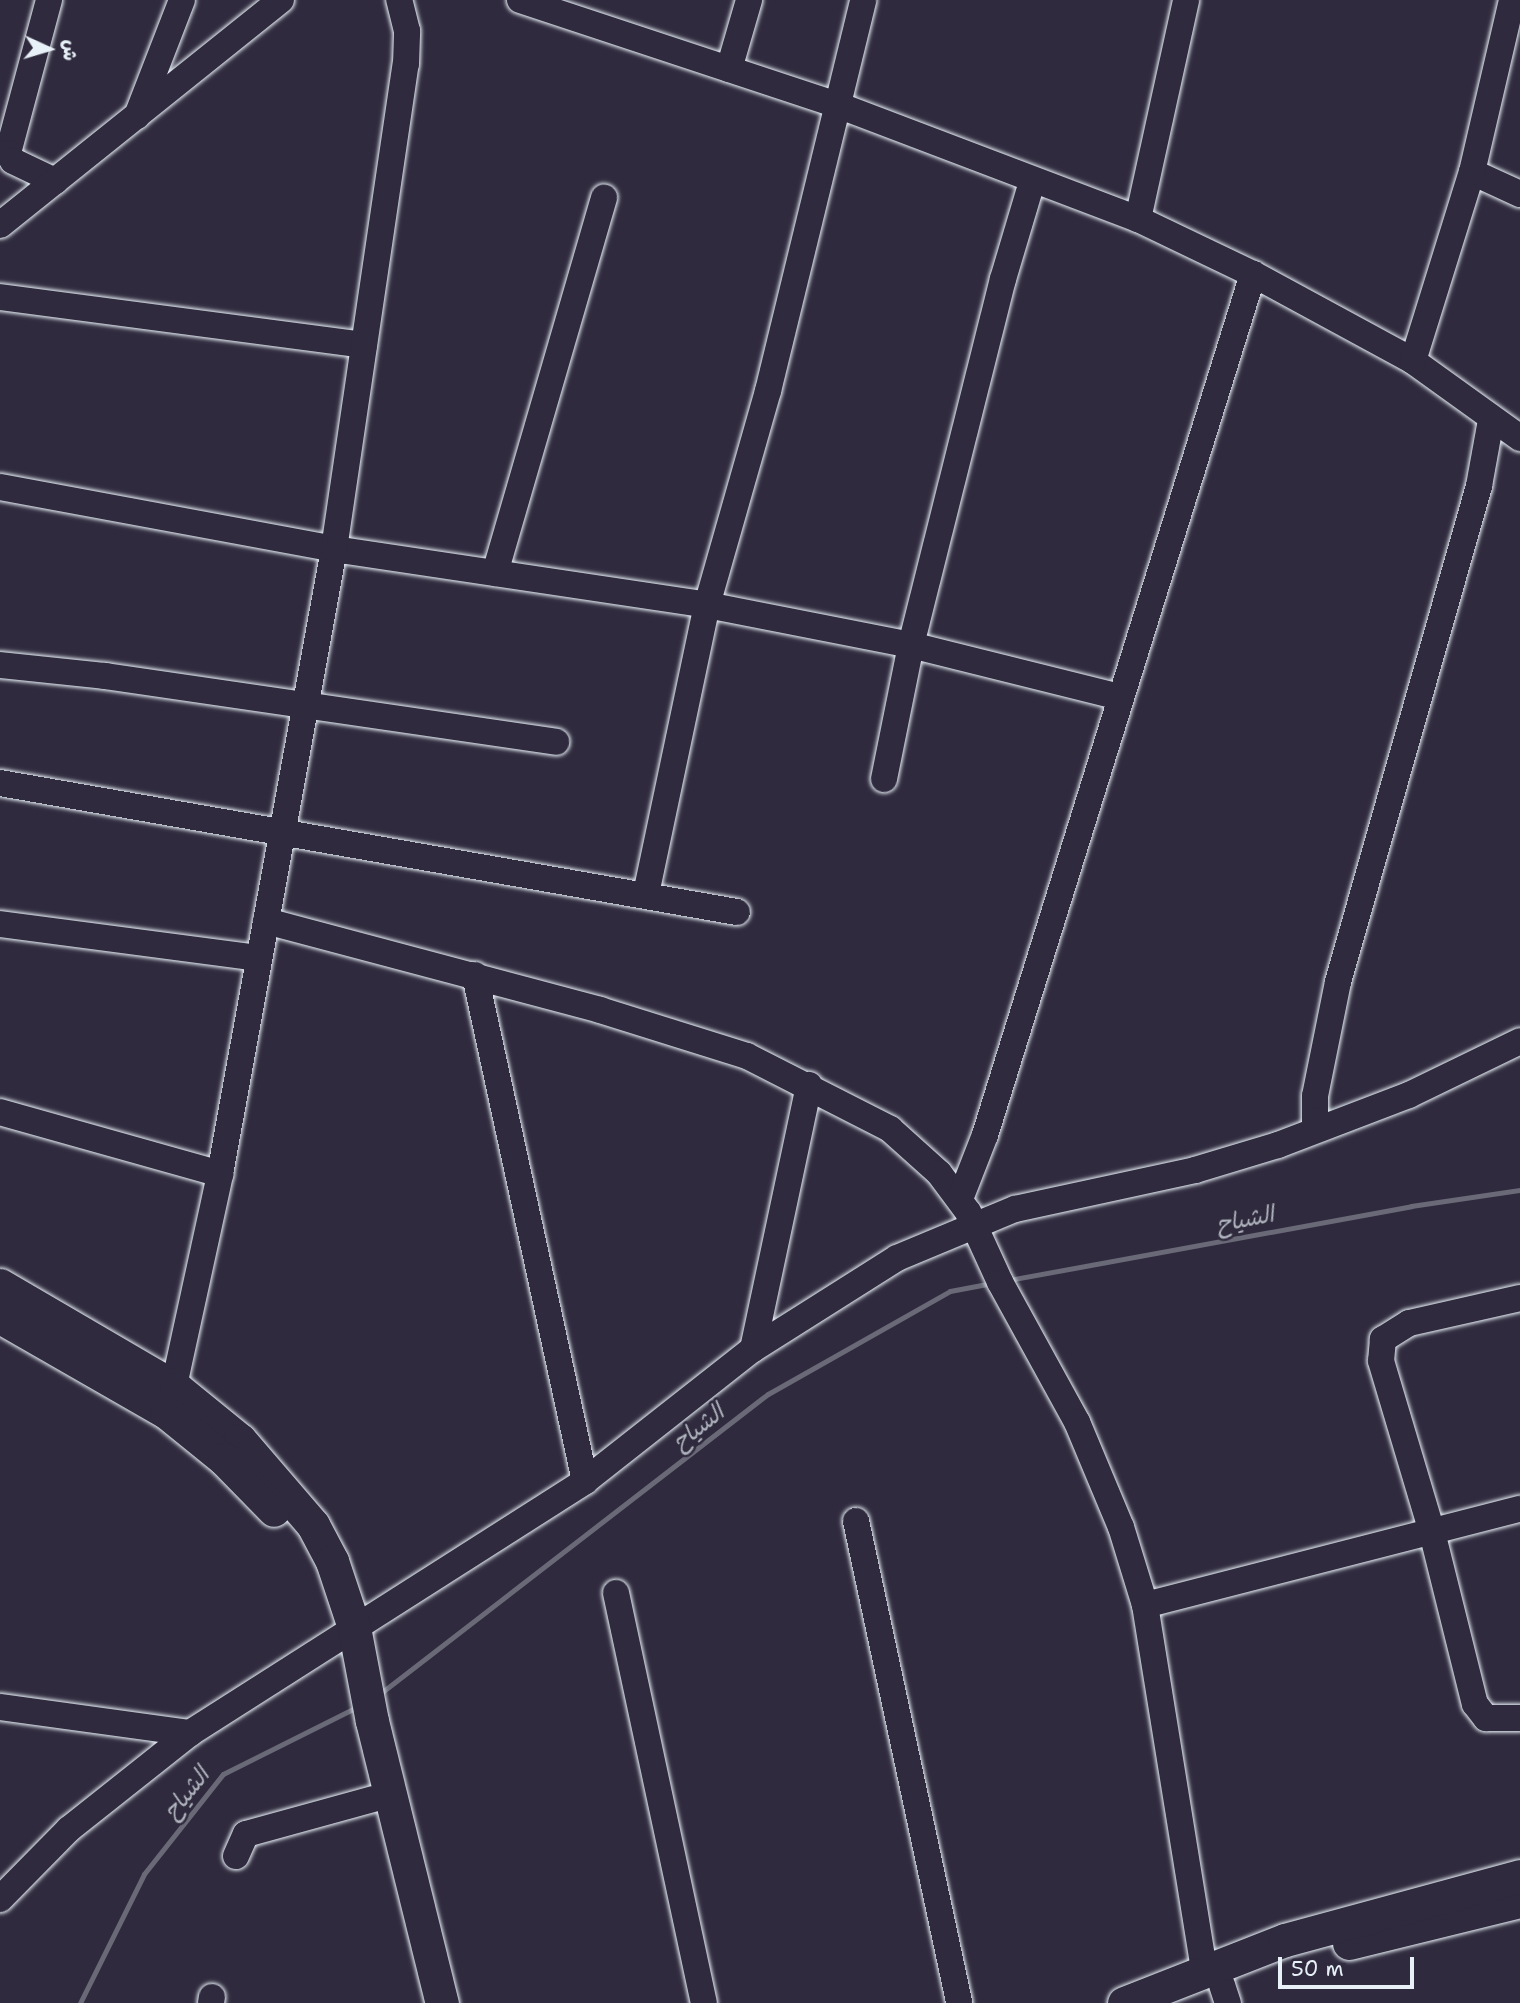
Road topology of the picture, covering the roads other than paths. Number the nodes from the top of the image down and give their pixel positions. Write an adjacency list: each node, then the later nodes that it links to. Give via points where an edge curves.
1 (49, 0): 14 (street, via 8,153 13,161)
2 (182, 0): 12 (street)
3 (281, 0): 12 (street)
4 (399, 0): 22 (street, via 407,31 406,65)
5 (520, 0): 10 (street)
6 (749, 0): 10 (street)
7 (863, 0): 11 (street)
8 (1185, 0): 18 (street)
9 (1512, 0): 13 (street)
10 (729, 69): 11 (street)
11 (835, 104): 15 (street); 29 (street, via 768,391)
12 (136, 118): 14 (street)
13 (1472, 172): 16 (street); 23 (street)
14 (55, 181): 19 (street)
15 (1032, 182): 18 (street); 30 (street, via 1003,279)
16 (1520, 194)
17 (604, 198): 28 (street)
18 (1138, 219): 20 (street)
19 (0, 225)
20 (1253, 274): 23 (street); 32 (street)
21 (0, 297): 22 (street)
22 (363, 345): 27 (street)
23 (1413, 361): 24 (street)
24 (1491, 420): 25 (street); 47 (street, via 1479,486 1338,982 1315,1096)
25 (1520, 438)
26 (0, 487): 27 (street)
27 (334, 549): 28 (street); 33 (street)
28 (495, 573): 29 (street)
29 (707, 605): 30 (street); 38 (street)
30 (911, 645): 32 (street); 35 (street)
31 (0, 665): 33 (street)
32 (1119, 698): 49 (street, via 985,1135)
33 (302, 706): 34 (street); 37 (street)
34 (556, 742)
35 (884, 779)
36 (0, 783): 37 (street)
37 (282, 830): 38 (street); 40 (street)
38 (646, 894): 39 (street)
39 (737, 912)
40 (266, 921): 42 (street); 43 (street)
41 (0, 924): 42 (street)
42 (258, 958): 48 (street)
43 (475, 975): 45 (street, via 679,1032); 56 (street)
44 (1520, 1041): 47 (street, via 1409,1095)
45 (809, 1085): 49 (street, via 890,1129 920,1153); 54 (street)
46 (0, 1112): 48 (street)
47 (1315, 1129): 50 (street, via 1195,1170 1069,1195)
48 (220, 1174): 55 (street)
49 (960, 1199): 50 (street)
50 (974, 1224): 54 (street, via 897,1258); 61 (street, via 1099,1469)
51 (0, 1285): 55 (main road)
52 (1520, 1298): 59 (street, via 1409,1323 1383,1339 1385,1379)
53 (0, 1317): 55 (main road)
54 (753, 1349): 56 (street)
55 (171, 1400): 62 (main road, via 279,1515 327,1591)
56 (585, 1481): 62 (street)
57 (1520, 1509): 59 (street)
58 (856, 1521): 76 (street)
59 (1432, 1532): 61 (street); 64 (street, via 1475,1704 1486,1718)
60 (616, 1593): 75 (street)
61 (1145, 1605): 72 (street)
62 (349, 1649): 65 (main road); 66 (street)
63 (0, 1707): 66 (street)
64 (1520, 1718)
65 (364, 1723): 67 (main road); 74 (main road)
66 (190, 1733): 70 (street, via 69,1829)
67 (373, 1799): 68 (street, via 246,1834); 73 (main road)
68 (236, 1856)
69 (1520, 1876): 72 (main road, via 1285,1940)
70 (0, 1899)
71 (1520, 1901): 72 (main road, via 1331,1947)
72 (1218, 1986): 77 (main road); 78 (main road)
73 (421, 2003)
74 (442, 2003)
75 (704, 2003)
76 (959, 2003)
77 (1124, 2003)
78 (1179, 2003)

